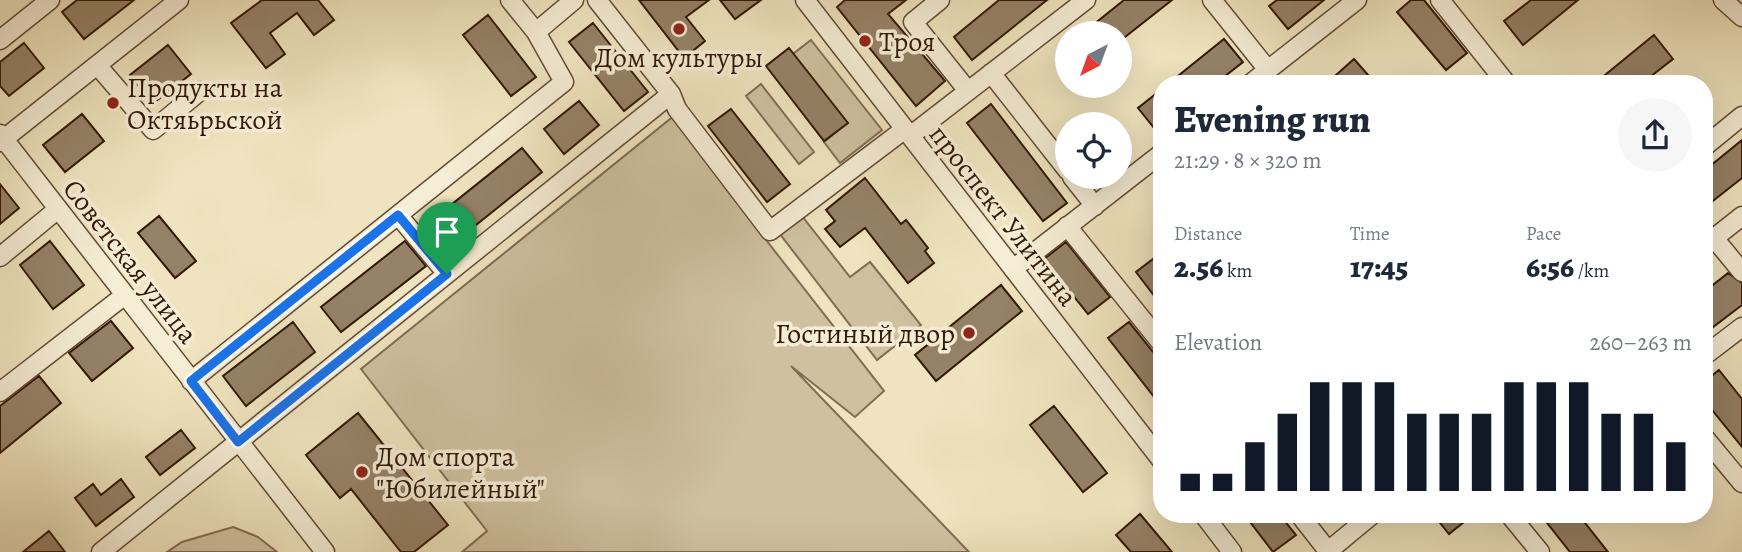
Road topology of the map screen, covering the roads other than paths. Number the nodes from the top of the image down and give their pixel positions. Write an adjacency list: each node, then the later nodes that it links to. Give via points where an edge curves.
1 (50, 0): 15 (street)
2 (179, 0): 16 (street)
3 (510, 0): 14 (street)
4 (574, 0): 14 (street)
5 (597, 0): 23 (street)
6 (940, 0): 22 (street, via 913,22)
7 (1086, 0): 18 (street)
8 (1212, 0): 17 (street)
9 (1357, 0): 17 (street)
10 (1440, 0): 20 (street)
11 (1723, 0): 13 (street)
12 (808, 1): 25 (street, проспект Улитина)
13 (1742, 17)
14 (536, 32): 33 (street, via 564,82)
15 (0, 40)
16 (97, 65): 21 (street, via 153,130); 26 (street)
17 (1268, 70): 19 (street)
18 (991, 74): 22 (street); 28 (street)
19 (1262, 75)
20 (1500, 75)
21 (200, 91)
22 (968, 91): 25 (street)
23 (671, 94): 25 (street, via 677,109 770,232); 41 (street)
24 (1742, 116): 27 (street)
25 (908, 132): 39 (street, проспект Улитина)
26 (1, 139): 32 (street, Советская улица)
27 (1713, 140)
28 (1055, 155)
29 (1153, 160): 31 (street)
30 (1082, 189): 31 (street)
31 (1095, 206): 35 (street)
32 (58, 209): 38 (street); 42 (street, Советская улица)
33 (398, 215): 41 (street); 46 (street)
34 (1742, 216): 36 (street)
35 (1067, 226): 39 (street); 44 (street)
36 (1713, 239)
37 (1713, 246): 40 (street)
38 (0, 257)
39 (1013, 269): 49 (street, проспект Улитина)
40 (1742, 272)
41 (447, 274): 48 (street)
42 (125, 295): 46 (street, Советская улица); 47 (street)
43 (1742, 327): 45 (street)
44 (1153, 333)
45 (1713, 349)
46 (191, 381): 48 (street, Советская улица)
47 (0, 392)
48 (238, 442): 56 (street); 57 (street, Советская улица)
49 (1153, 448)
50 (1713, 448): 51 (street)
51 (1742, 483)
52 (1210, 523): 58 (street)
53 (1306, 523): 59 (street)
54 (1362, 523): 59 (street)
55 (1516, 523): 60 (street)
56 (101, 552)
57 (325, 552)
58 (1232, 552)
59 (1327, 552)
60 (1540, 552)

